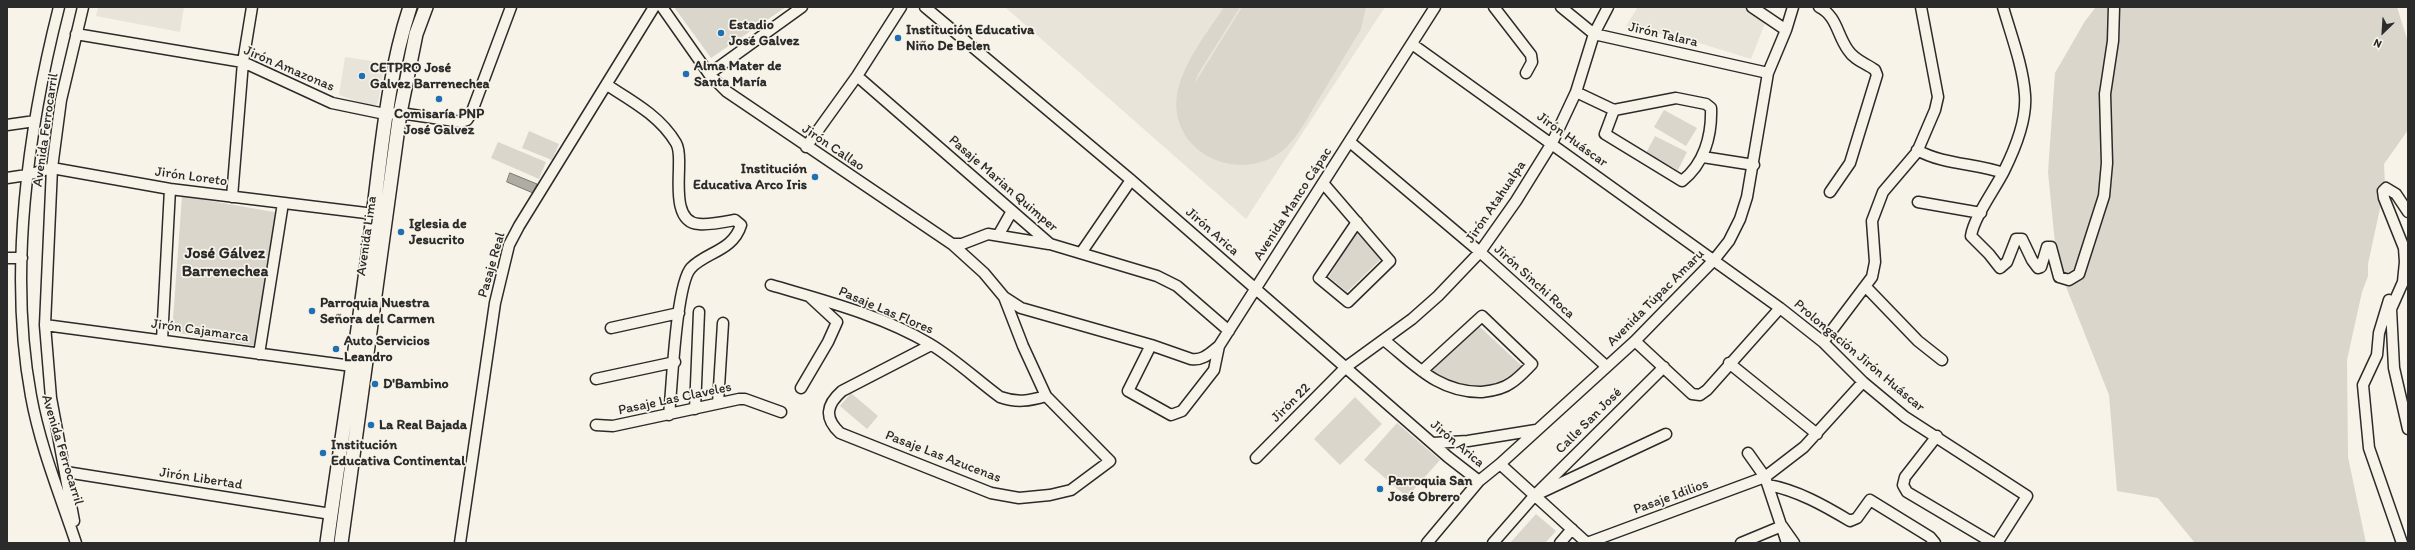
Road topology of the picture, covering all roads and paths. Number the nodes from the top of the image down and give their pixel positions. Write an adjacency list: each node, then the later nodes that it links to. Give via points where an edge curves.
1 (59, 7): 36 (street, Avenida Ferrocarril)
2 (83, 7): 23 (street, Avenida Ferrocarril)
3 (252, 7): 26 (street)
4 (410, 7): 35 (main road, Avenida Lima, via 402,31)
5 (426, 7): 34 (main road, Avenida Lima, via 416,34)
6 (511, 7): 34 (street, Jirón Amazonas, via 467,120 461,122)
7 (654, 7): 31 (street, Pasaje Real)
8 (662, 7): 29 (street, Jirón Callao)
9 (802, 7): 29 (street)
10 (901, 7): 30 (street)
11 (925, 7): 48 (street, Jirón Arica)
12 (1435, 7): 25 (street, Avenida Manco Cápac)
13 (1494, 7): 27 (street, via 1531,55 1532,62)
14 (1561, 7): 24 (street, Jirón Talara)
15 (1608, 7): 24 (street, Jirón Atahualpa)
16 (1752, 7): 22 (street)
17 (1793, 7): 22 (street, Avenida Túpac Amaru)
18 (1819, 7): 51 (street, via 1832,17 1848,51 1859,61 1871,66 1877,75 1850,163)
19 (1921, 7): 41 (street, via 1938,97)
20 (2003, 7): 45 (street, via 2025,96 2019,135)
21 (2114, 7): 57 (street, via 2113,41 2105,94 2108,163 2104,196 2079,274 2069,280 2059,276 2051,247 2047,247 2041,267 2036,267 2022,239 2019,238 2016,239 2007,262 2000,268 1972,238 1971,233)
22 (1786, 30): 28 (street, Avenida Túpac Amaru)
23 (76, 34): 26 (street, Jirón Amazonas); 44 (street, Avenida Ferrocarril, via 61,100)
24 (1594, 34): 28 (street, Jirón Talara); 32 (street, Jirón Atahualpa)
25 (1412, 44): 38 (street, Avenida Manco Cápac); 39 (street, Jirón Huáscar)
26 (243, 62): 35 (street, Jirón Amazonas, via 332,103); 52 (street)
27 (1526, 72)
28 (1768, 73): 43 (street, Avenida Túpac Amaru)
29 (709, 74): 40 (street, Jirón Callao, via 726,92)
30 (857, 76): 40 (street); 55 (street, Pasaje Marian Quimper)
31 (607, 85): 76 (street, via 653,115 676,143 679,155 679,195 683,215 689,222 698,224 735,220 742,225 721,251 693,266 687,273); 126 (street, Pasaje Real, via 518,226 509,245 495,303)
32 (1576, 92): 33 (street); 39 (street, Jirón Atahualpa)
33 (1614, 110): 42 (street, via 1605,134 1682,181); 42 (street, via 1676,98 1706,104 1711,108 1711,117)
34 (400, 113): 35 (street, Jirón Amazonas); 125 (main road, Avenida Lima)
35 (385, 114): 58 (main road, Avenida Lima)
36 (35, 121): 37 (street); 46 (street, Avenida Ferrocarril)
37 (7, 125)
38 (1350, 142): 49 (street, Avenida Manco Cápac); 63 (street, Jirón Sinchi Roca)
39 (1552, 143): 63 (street, Jirón Atahualpa); 67 (street, Jirón Huáscar)
40 (806, 147): 61 (street, Jirón Callao)
41 (1917, 150): 45 (street, via 1942,160 1986,167); 70 (street, via 1883,192 1872,221 1875,262 1872,277)
42 (1703, 157): 43 (street)
43 (1754, 165): 67 (street, Avenida Túpac Amaru, via 1740,219 1729,241)
44 (52, 168): 46 (street, Jirón Loreto); 50 (street, Jirón Loreto); 78 (street, Avenida Ferrocarril)
45 (2003, 173): 57 (street)
46 (28, 175): 47 (street, Jirón Loreto); 66 (street, Avenida Ferrocarril)
47 (7, 178)
48 (1131, 180): 64 (street); 69 (street, Jirón Arica)
49 (1323, 183): 59 (street); 69 (street, Avenida Manco Cápac)
50 (170, 189): 52 (street, Jirón Loreto); 81 (street)
51 (1830, 192)
52 (232, 196): 54 (street, Jirón Loreto)
53 (1918, 202): 57 (street)
54 (283, 203): 58 (street, Jirón Loreto); 88 (street)
55 (1012, 211): 60 (street); 62 (street, Pasaje Marian Quimper)
56 (2408, 212): 71 (street, via 2396,194 2386,188 2383,191 2404,248 2405,262)
57 (1982, 213)
58 (374, 214): 92 (main road, Avenida Lima)
59 (1357, 222): 59 (street, via 1390,261 1348,302 1319,278)
60 (999, 234): 61 (street, via 988,234 962,244); 62 (street)
61 (952, 244): 73 (street, Jirón Callao, via 984,273)
62 (1050, 244): 64 (street, Pasaje Marian Quimper)
63 (1480, 252): 82 (street, Jirón Atahualpa, via 1438,296); 93 (street, Jirón Sinchi Roca)
64 (1081, 253): 80 (street, Pasaje Marian Quimper, via 1157,276 1177,286)
65 (7, 258): 66 (street)
66 (22, 258): 123 (street, Avenida Ferrocarril, via 22,321 31,396 49,464)
67 (1714, 260): 74 (street, Prolongación Jirón Huáscar); 83 (street, Avenida Túpac Amaru)
68 (771, 285): 72 (street, Pasaje Las Flores)
69 (1256, 288): 80 (street, Avenida Manco Cápac); 94 (street, Jirón Arica)
70 (1866, 288): 84 (street); 89 (street, via 1918,341)
71 (2398, 294): 106 (street, via 2391,309 2394,368); 136 (street, via 2386,304 2377,355 2364,385 2369,448)
72 (810, 296): 85 (street, Pasaje Las Flores, via 845,306); 99 (street, via 837,322)
73 (1004, 297): 86 (street, via 1021,308); 100 (street)
74 (1780, 308): 84 (street, Prolongación Jirón Huáscar); 91 (street)
75 (699, 312): 102 (street)
76 (679, 313): 79 (street); 90 (street)
77 (723, 323): 101 (street)
78 (45, 325): 81 (street, Jirón Cajamarca); 115 (street, Avenida Ferrocarril, via 50,398)
79 (611, 328)
80 (1229, 331): 87 (street, Avenida Manco Cápac)
81 (162, 340): 88 (street, Jirón Cajamarca)
82 (1384, 340): 94 (street, Jirón Atahualpa); 96 (street)
83 (1635, 341): 93 (street, Avenida Túpac Amaru); 95 (street)
84 (1823, 342): 98 (street, Prolongación Jirón Huáscar)
85 (931, 345): 100 (street, Pasaje Las Flores, via 1000,397 1012,402 1026,402); 100 (street, Pasaje Las Azucenas, via 842,390 834,398 829,409 829,419 833,426 840,433 992,493 1019,498 1050,495 1071,490 1110,461)
86 (1151, 345): 87 (street, via 1198,360); 87 (street, Avenida Manco Cápac, via 1128,391 1171,415 1182,411 1214,370)
87 (1219, 346)
88 (259, 354): 92 (street, Jirón Cajamarca)
89 (1942, 360)
90 (675, 362): 97 (street); 104 (street)
91 (1729, 363): 95 (street, via 1700,395 1692,394); 109 (street)
92 (352, 366): 119 (main road, Avenida Lima)
93 (1606, 366): 107 (street, Avenida Túpac Amaru)
94 (1346, 367): 111 (street, Jirón Arica); 113 (street, Jirón 22)
95 (1664, 368): 118 (street, Calle San José)
96 (1422, 371): 96 (street, via 1437,382 1465,392 1490,391 1510,384 1532,364 1482,316)
97 (596, 379)
98 (1863, 382): 109 (street, Pasaje Idilios); 110 (street, Prolongación Jirón Huáscar, via 1905,417)
99 (801, 388)
100 (1046, 396)
101 (718, 403): 102 (street, Pasaje Las Claveles); 103 (street, Pasaje Las Claveles, via 745,399)
102 (695, 409): 104 (street, Pasaje Las Claveles)
103 (782, 412)
104 (669, 415): 105 (street, Pasaje Las Claveles, via 613,426)
105 (596, 425)
106 (2408, 428)
107 (1536, 430): 111 (street, via 1468,441); 114 (street, Avenida Túpac Amaru)
108 (1666, 434): 118 (street)
109 (1817, 434): 117 (street, Pasaje Idilios)
110 (1937, 436): 134 (street, via 1905,477 1903,485 1908,492); 135 (street, Prolongación Jirón Huáscar, via 2027,496)
111 (1433, 443): 116 (street, Jirón Arica)
112 (1748, 452): 117 (street)
113 (1256, 458)
114 (1500, 464): 116 (street, Avenida Túpac Amaru); 118 (street)
115 (66, 472): 119 (street, Jirón Libertad); 123 (street, Avenida Ferrocarril)
116 (1479, 481): 127 (street, Avenida Túpac Amaru)
117 (1767, 481): 120 (street); 129 (street, Pasaje Idilios); 133 (street, via 1822,504 1850,521 1857,518 1870,500 1930,537)
118 (1535, 495): 121 (street); 122 (street, Calle San José)
119 (331, 514): 124 (main road, Avenida Lima)
120 (1782, 526): 130 (street); 131 (street); 132 (street)
121 (1572, 529): 128 (street); 129 (street)
122 (1496, 542)
123 (77, 543)
124 (327, 543)
125 (341, 543)
126 (460, 543)
127 (1427, 543)
128 (1560, 543)
129 (1587, 543)
130 (1741, 543)
131 (1786, 543)
132 (1794, 543)
133 (1935, 543)
134 (1993, 543)
135 (1997, 543)
136 (2402, 543)

